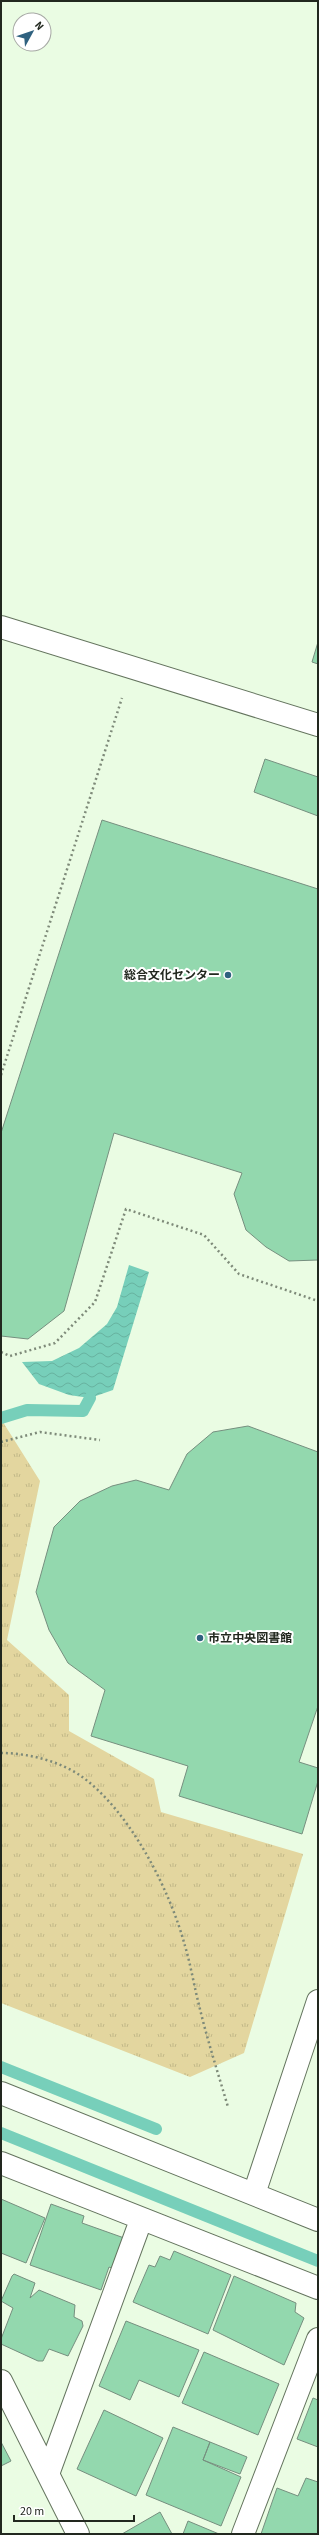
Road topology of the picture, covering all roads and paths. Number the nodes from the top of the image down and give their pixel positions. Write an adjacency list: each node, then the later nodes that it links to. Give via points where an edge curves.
1 (1, 627): 2 (street)
2 (132, 667): 3 (street); 4 (path)
3 (318, 725)
4 (1, 1075)
5 (318, 1301): 6 (path, via 239,1274 204,1235 126,1209 95,1302 55,1343 10,1356)
6 (1, 1352)
7 (100, 1440): 8 (path, via 40,1432)
8 (1, 1442)
9 (1, 1753): 12 (path, via 44,1759 81,1776 118,1812 148,1858 170,1904 185,1946)
10 (318, 2001): 14 (street)
11 (1, 2093): 14 (street)
12 (228, 2107)
13 (1, 2163): 15 (street)
14 (254, 2194): 16 (street)
15 (142, 2220): 17 (street); 20 (street)
16 (318, 2220)
17 (318, 2288)
18 (318, 2339): 22 (street)
19 (3, 2389): 20 (street)
20 (48, 2474): 21 (street)
21 (78, 2534)
22 (243, 2534)

